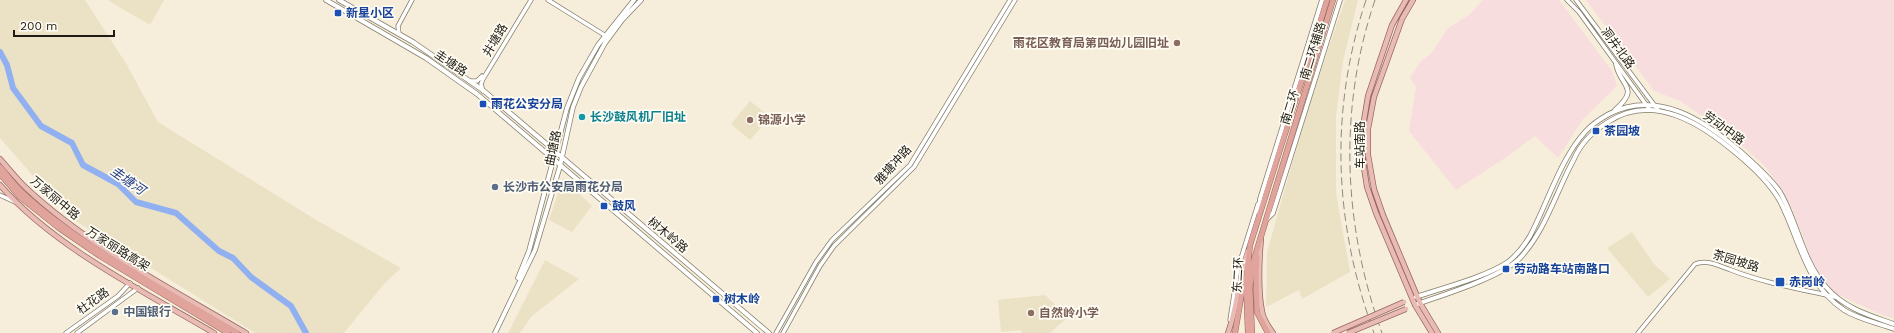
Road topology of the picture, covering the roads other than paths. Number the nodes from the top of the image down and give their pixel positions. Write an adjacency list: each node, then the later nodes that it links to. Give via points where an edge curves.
1 (326, 0): 33 (main road, 圭塘路, via 451,74)
2 (339, 0): 19 (main road, 圭塘路)
3 (411, 0): 19 (street, via 396,24); 20 (street, via 398,26)
4 (530, 0): 23 (street, 井塘路, via 481,78 475,81); 24 (street, 井塘路, via 483,79 481,84)
5 (548, 0): 21 (street)
6 (551, 0): 21 (street)
7 (634, 0): 21 (main road, 曲塘路)
8 (640, 0): 21 (main road, 曲塘路)
9 (1010, 0): 66 (street, 雅塘冲路, via 917,155 900,175 832,240 816,262)
10 (1015, 0): 67 (street, 雅塘冲路, via 914,168 834,246)
11 (1322, 0): 39 (main road, 南二环辅路)
12 (1327, 0): 41 (highway, 南二环)
13 (1333, 0): 42 (highway, 南二环)
14 (1340, 0): 42 (main road, 南二环辅路, via 1280,194 1273,213)
15 (1406, 0): 52 (main road, 车站南路, via 1397,16 1368,96 1362,155 1371,200)
16 (1413, 0): 50 (main road, 车站南路, via 1402,19 1374,96 1368,129 1368,155 1377,199)
17 (1567, 0): 22 (street, 洞井北路, via 1579,12)
18 (1576, 0): 26 (street, 洞井北路)
19 (387, 27): 20 (main road, 圭塘路)
20 (399, 34): 23 (main road, 圭塘路)
21 (607, 36): 30 (main road, 曲塘路, via 579,78 564,116); 32 (main road, 曲塘路, via 573,107)
22 (1616, 64): 25 (street, 洞井北路); 29 (main road, via 1628,92 1626,99)
23 (468, 80): 24 (main road, 圭塘路)
24 (484, 92): 30 (main road, 圭塘路)
25 (1646, 104): 26 (main road, 劳动中路); 27 (street, 洞井北路); 29 (main road, 劳动中路)
26 (1654, 105): 28 (street, 洞井北路); 51 (main road, 劳动中路, via 1684,113 1709,126 1768,176 1783,199 1813,269)
27 (1650, 110): 28 (main road, 劳动中路); 53 (main road, 劳动中路, via 1629,112 1613,118 1586,140 1574,158 1535,238 1526,252 1511,266 1493,276)
28 (1658, 110): 49 (main road, 劳动中路, via 1679,115 1713,133 1764,178 1781,205 1810,272)
29 (1612, 113): 50 (main road, 劳动中路, via 1590,126 1574,146 1535,228 1519,252 1491,270)
30 (554, 152): 32 (main road, 树木岭路); 33 (main road, 曲塘路)
31 (0, 159): 62 (main road, 万家丽中路, via 59,216 101,246)
32 (561, 159): 34 (main road, 曲塘路); 65 (main road, 树木岭路)
33 (552, 160): 34 (main road, 树木岭路); 63 (main road, 曲塘路, via 529,251)
34 (560, 166): 63 (main road, 曲塘路, via 535,250); 64 (main road, 树木岭路, via 672,258)
35 (0, 167): 61 (highway, 万家丽路高架, via 24,194 62,224 103,252)
36 (0, 174): 60 (highway, 万家丽路高架, via 20,197 59,228 100,256)
37 (0, 185): 40 (main road)
38 (0, 196): 40 (street)
39 (1260, 199): 41 (main road, 南二环辅路); 68 (street, via 1238,268)
40 (15, 202): 47 (main road, via 55,234)
41 (1258, 219): 44 (highway, 东二环)
42 (1266, 220): 43 (highway, 东二环)
43 (1263, 230): 45 (highway, 东二环); 73 (main road, via 1260,257 1262,310)
44 (1250, 246): 46 (highway, 东二环); 68 (main road, via 1241,272 1234,314)
45 (1258, 246): 71 (highway, 东二环, via 1251,275); 72 (highway, via 1257,312)
46 (1248, 265): 69 (highway); 70 (highway, 东二环)
47 (130, 283): 48 (main road); 57 (street, 杜花路, via 118,296)
48 (138, 288): 58 (street, 杜花路); 59 (main road)
49 (1826, 295): 51 (street, 茶园坡路); 56 (main road, 劳动中路, via 1848,312); 78 (street, 茶园坡路, via 1740,274 1712,263 1699,262)
50 (1418, 297): 52 (main road, 劳动中路); 53 (main road, 车站南路)
51 (1835, 298): 55 (main road, 劳动中路, via 1849,308)
52 (1412, 299): 54 (main road, 车站南路); 74 (main road, 劳动中路, bridge)
53 (1420, 303): 54 (main road, 劳动中路); 77 (main road, 车站南路)
54 (1415, 305): 75 (main road, 劳动中路, bridge); 76 (main road, 车站南路)
55 (1894, 324)
56 (1894, 329)
57 (66, 333)
58 (77, 333)
59 (214, 333)
60 (228, 333)
61 (237, 333)
62 (246, 333)
63 (493, 333)
64 (757, 333)
65 (769, 333)
66 (776, 333)
67 (783, 333)
68 (1227, 333)
69 (1235, 333)
70 (1248, 333)
71 (1252, 333)
72 (1268, 333)
73 (1273, 333)
74 (1333, 333)
75 (1348, 333)
76 (1432, 333)
77 (1438, 333)
78 (1638, 333)

